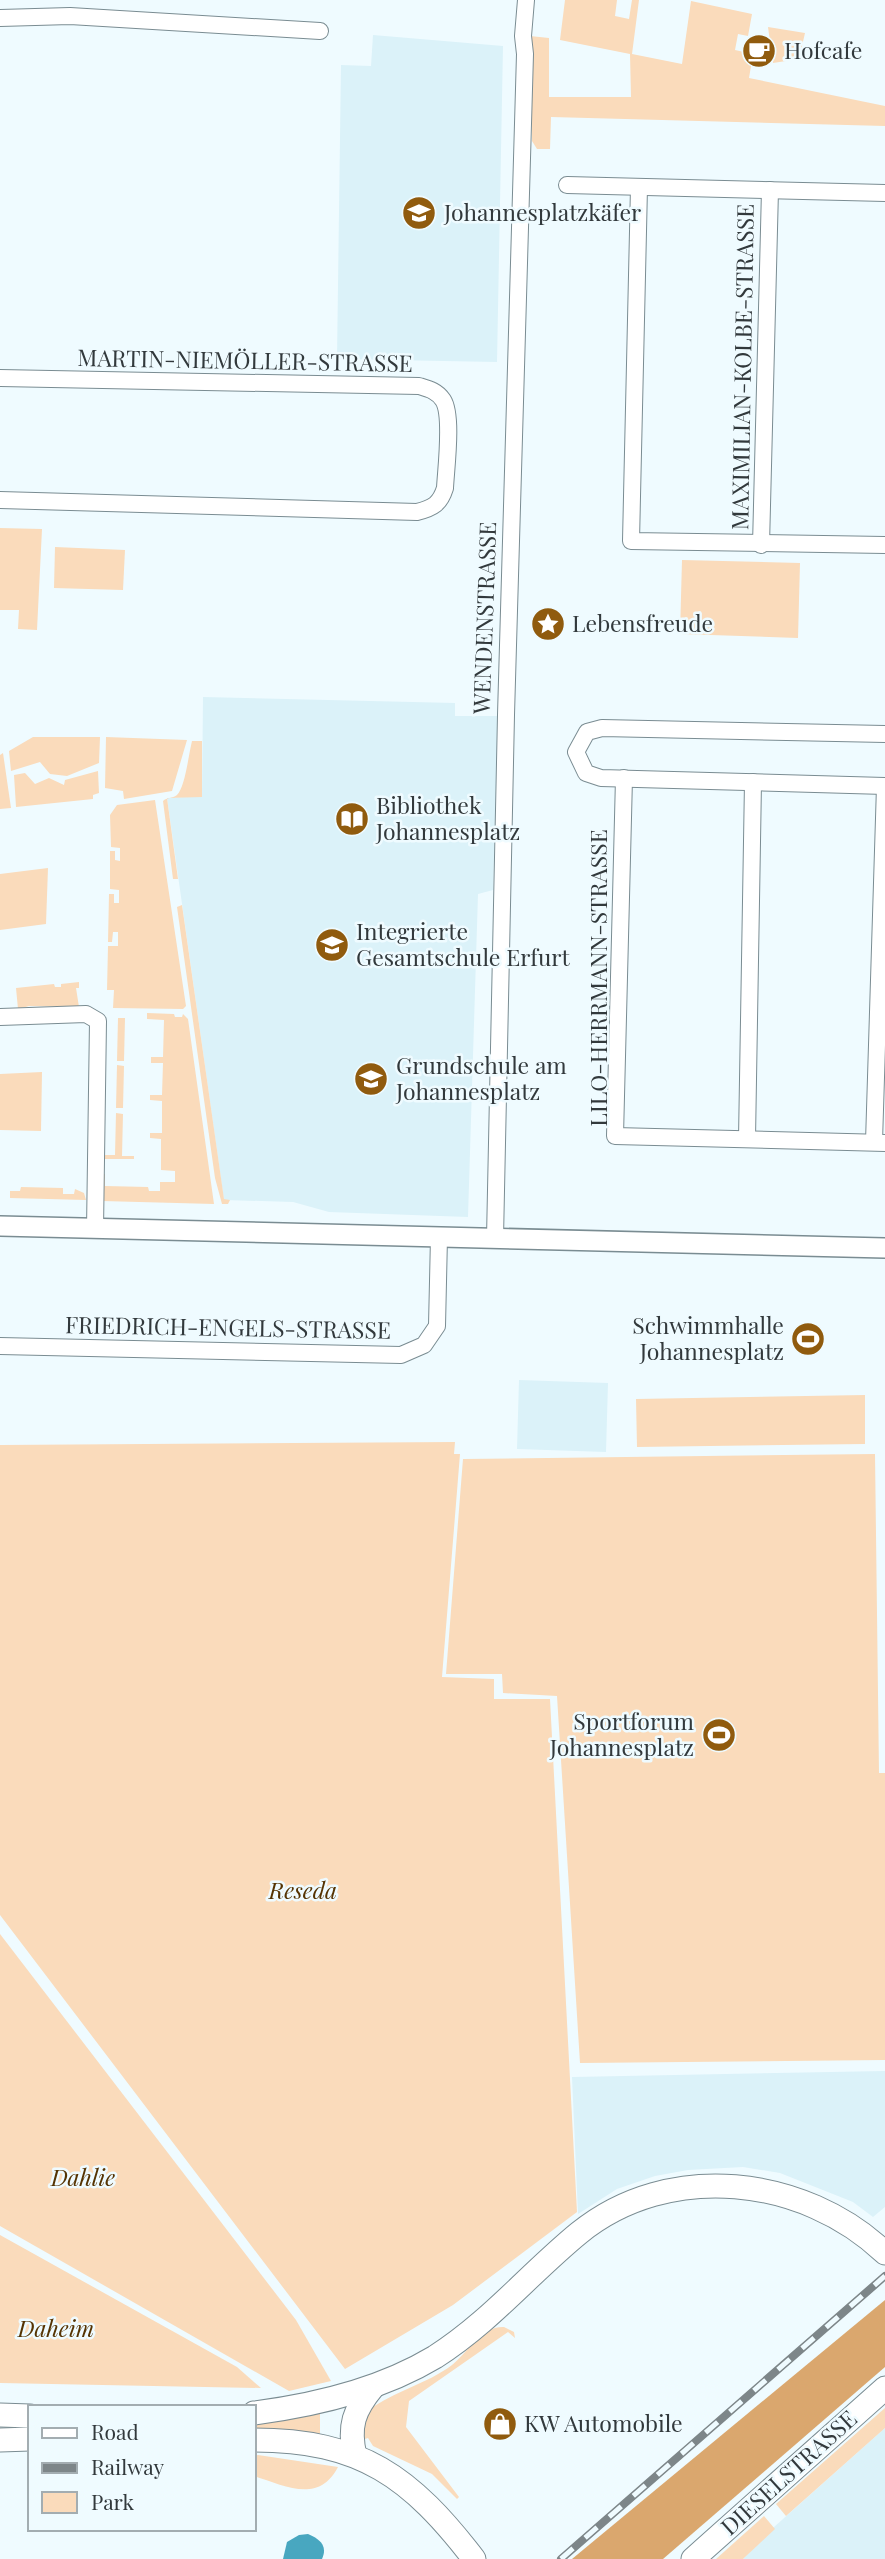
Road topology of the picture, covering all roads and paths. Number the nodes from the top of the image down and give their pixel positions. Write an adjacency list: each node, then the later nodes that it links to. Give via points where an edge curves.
1 (526, 0): 22 (street, WENDENSTRASSE)
2 (0, 18): 3 (street, via 121,18)
3 (320, 31)
4 (567, 185): 5 (street, MAXIMILIAN-KOLBE-STRASSE)
5 (639, 187): 6 (street, MAXIMILIAN-KOLBE-STRASSE); 10 (street, MAXIMILIAN-KOLBE-STRASSE, via 631,541)
6 (769, 190): 7 (street, MAXIMILIAN-KOLBE-STRASSE); 10 (street, MAXIMILIAN-KOLBE-STRASSE)
7 (885, 193)
8 (0, 378): 9 (street, MARTIN-NIEMÖLLER-STRASSE, via 419,386 444,401 447,420 442,498 433,508 417,512)
9 (0, 500)
10 (761, 545): 11 (street, MAXIMILIAN-KOLBE-STRASSE)
11 (885, 545)
12 (885, 733): 13 (street, LILO-HERRMANN-STRASSE, via 602,728 587,732 576,752 581,767 593,776)
13 (624, 778): 14 (street, LILO-HERRMANN-STRASSE); 17 (street, LILO-HERRMANN-STRASSE, via 615,1136)
14 (752, 782): 15 (street, LILO-HERRMANN-STRASSE); 17 (street)
15 (885, 786): 18 (street, LILO-HERRMANN-STRASSE)
16 (0, 1017): 20 (street, via 86,1014 98,1021)
17 (747, 1139): 18 (street, LILO-HERRMANN-STRASSE)
18 (880, 1142)
19 (0, 1226): 20 (street)
20 (94, 1229): 21 (street)
21 (439, 1237): 22 (street); 24 (street, FRIEDRICH-ENGELS-STRASSE, via 437,1326 424,1345 401,1355)
22 (495, 1238): 23 (street)
23 (885, 1248)
24 (0, 1346)
25 (885, 2253): 26 (main road, via 854,2227 771,2191 720,2184 676,2187 628,2204 581,2231 463,2337)
26 (373, 2387): 28 (main road, via 305,2406); 34 (main road, via 360,2402 351,2426)
27 (885, 2388): 36 (main road, DIESELSTRASSE)
28 (256, 2413)
29 (0, 2415): 30 (main road)
30 (28, 2416)
31 (28, 2439): 32 (main road)
32 (0, 2440)
33 (256, 2440): 34 (main road, via 318,2444)
34 (355, 2455): 35 (main road, via 419,2494)
35 (474, 2559)
36 (693, 2559)

